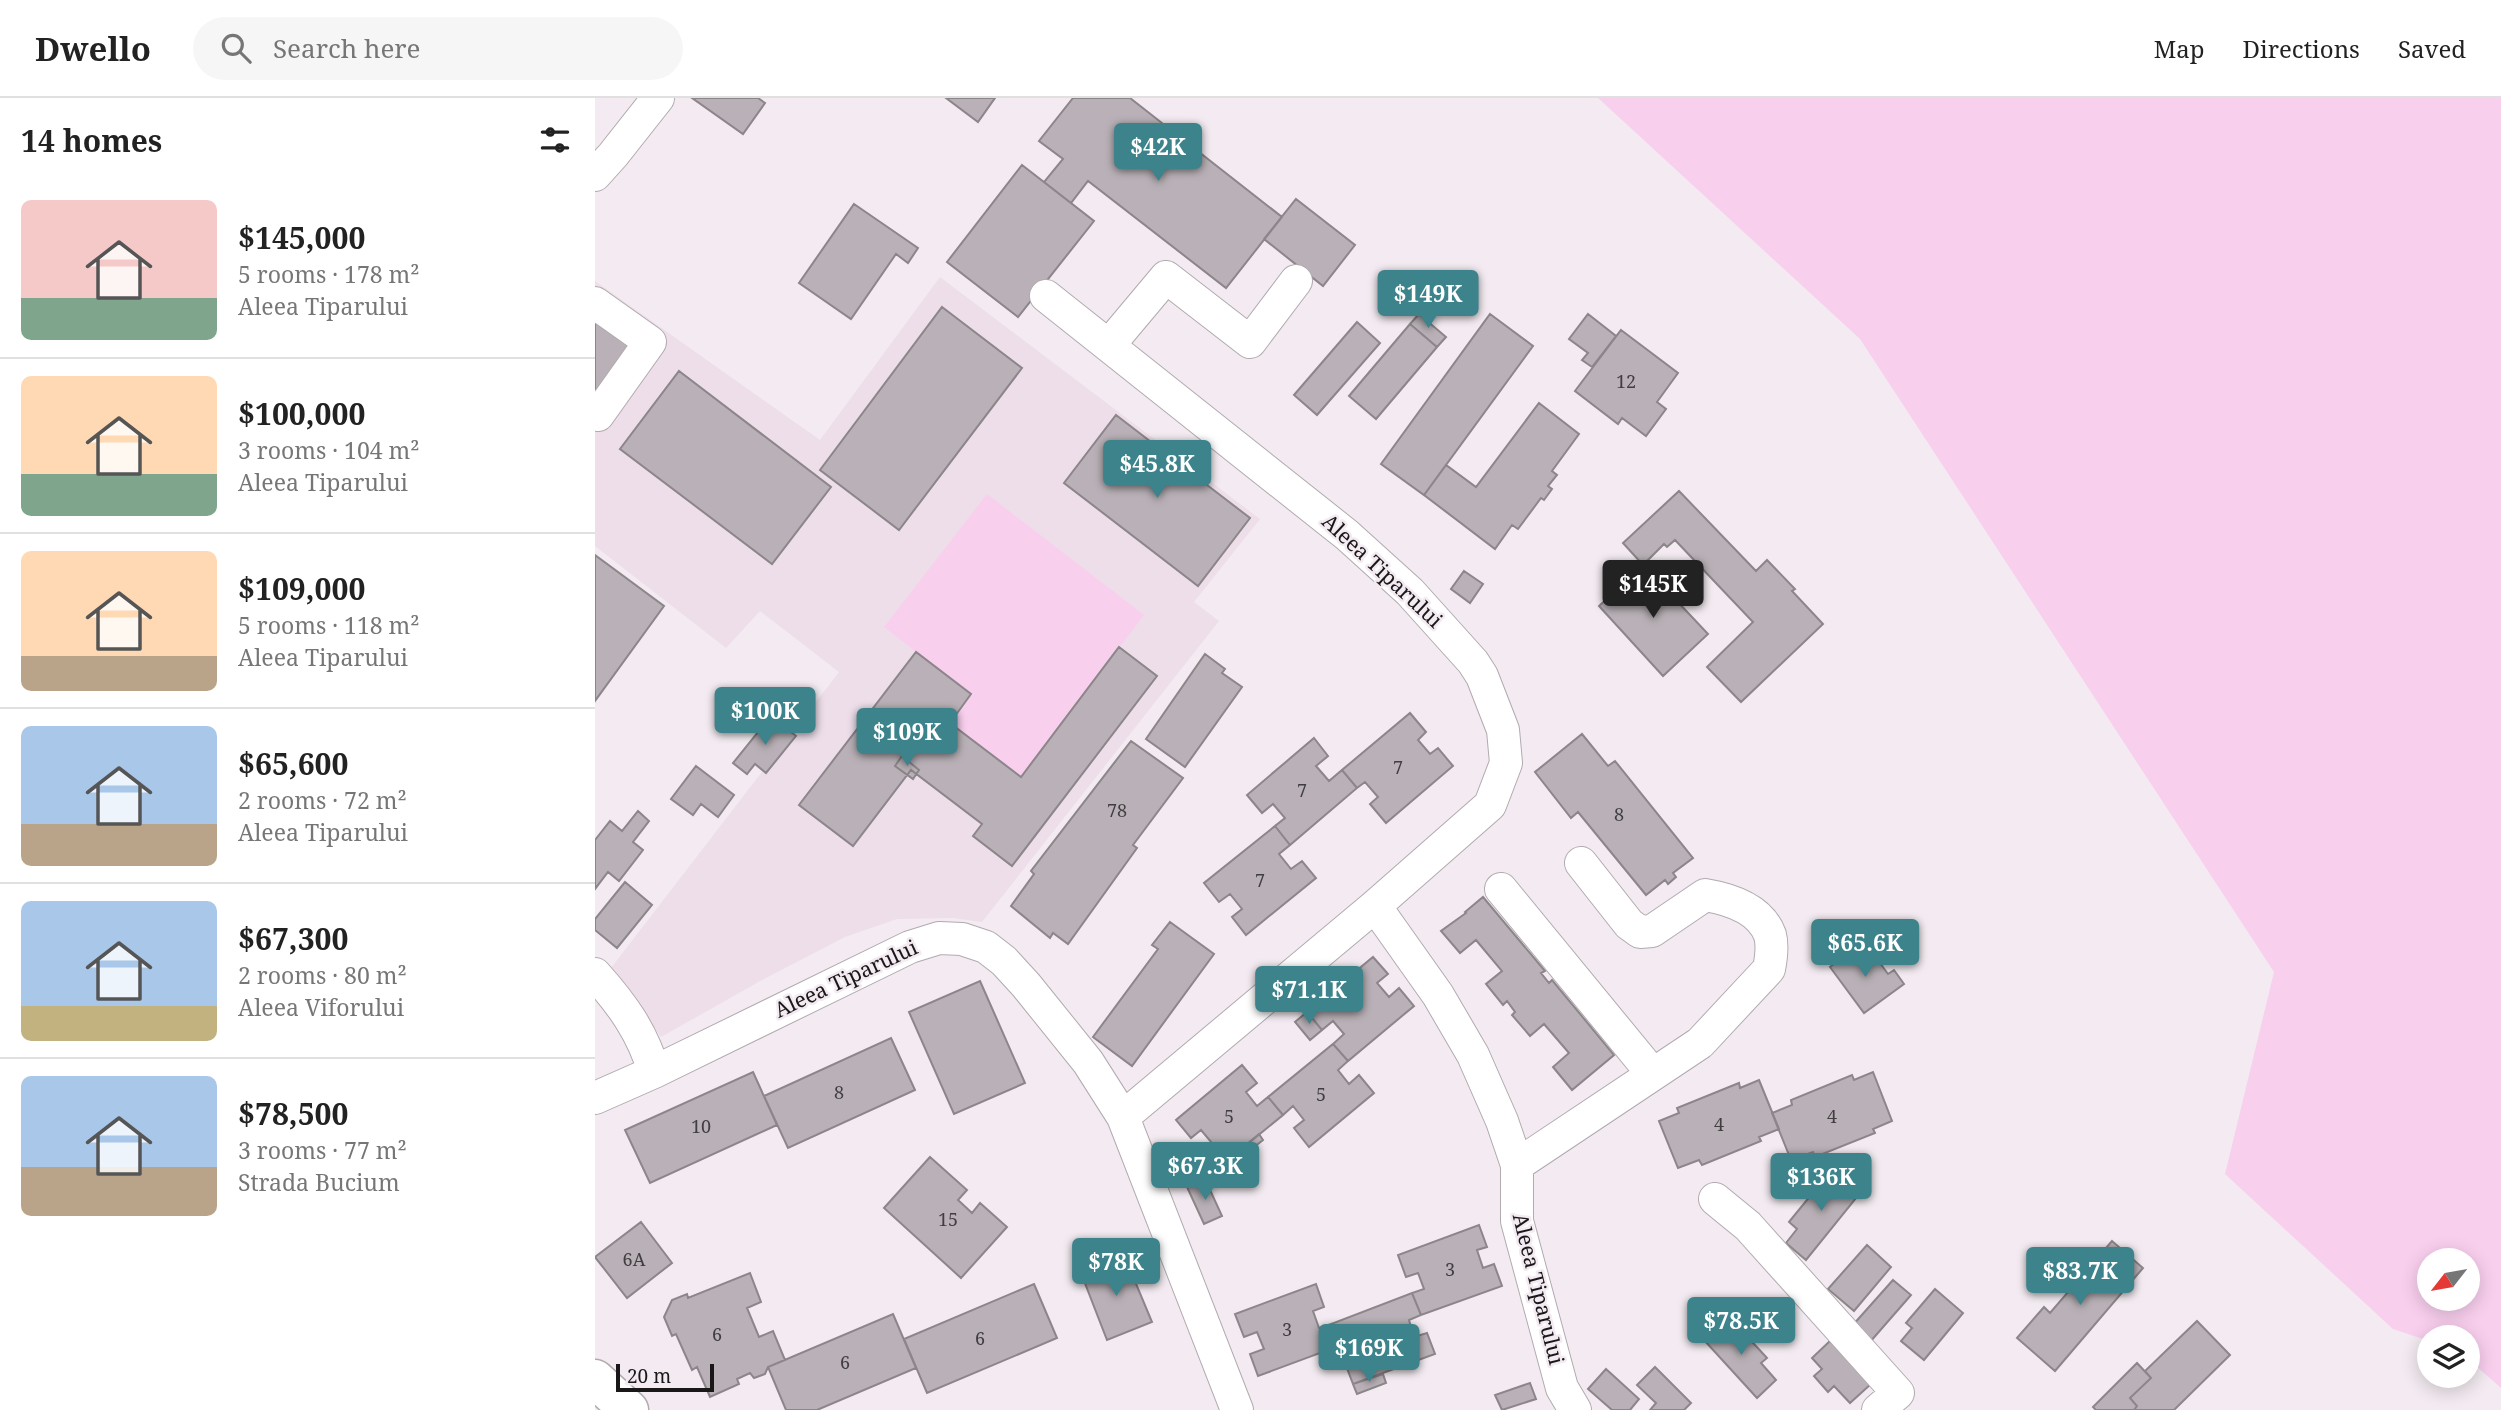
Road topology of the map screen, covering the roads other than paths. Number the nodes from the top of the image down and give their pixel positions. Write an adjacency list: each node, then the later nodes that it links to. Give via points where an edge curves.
1 (658, 98): 2 (street)
2 (595, 175)
3 (1296, 281): 6 (street, via 1250,342 1167,277)
4 (1046, 296): 6 (street, Aleea Tiparului)
5 (595, 303): 7 (street, via 650,342)
6 (1109, 345): 10 (street, Aleea Tiparului, via 1347,535 1410,592 1482,676 1503,730 1506,763 1490,805)
7 (598, 415)
8 (1581, 863): 13 (street, via 1629,925 1640,932 1652,931 1705,895 1730,899 1746,908 1763,922 1771,937 1769,969 1700,1044)
9 (1501, 889): 13 (street)
10 (1375, 906): 15 (street, Aleea Tiparului); 16 (street, Aleea Tiparului, via 1439,995 1473,1055)
11 (595, 974): 12 (street, via 635,1025)
12 (655, 1072): 14 (street, Aleea Tiparului); 15 (street, Aleea Tiparului, via 910,947 939,938 962,939 986,947 1026,985 1088,1062)
13 (1652, 1073): 16 (street)
14 (595, 1098)
15 (1123, 1117): 21 (street)
16 (1517, 1165): 22 (street, Aleea Tiparului, via 1517,1221 1562,1388)
17 (1715, 1199): 19 (street, via 1748,1226)
18 (595, 1379): 20 (main road)
19 (1888, 1402)
20 (629, 1410)
21 (1237, 1410)
22 (1574, 1410)

